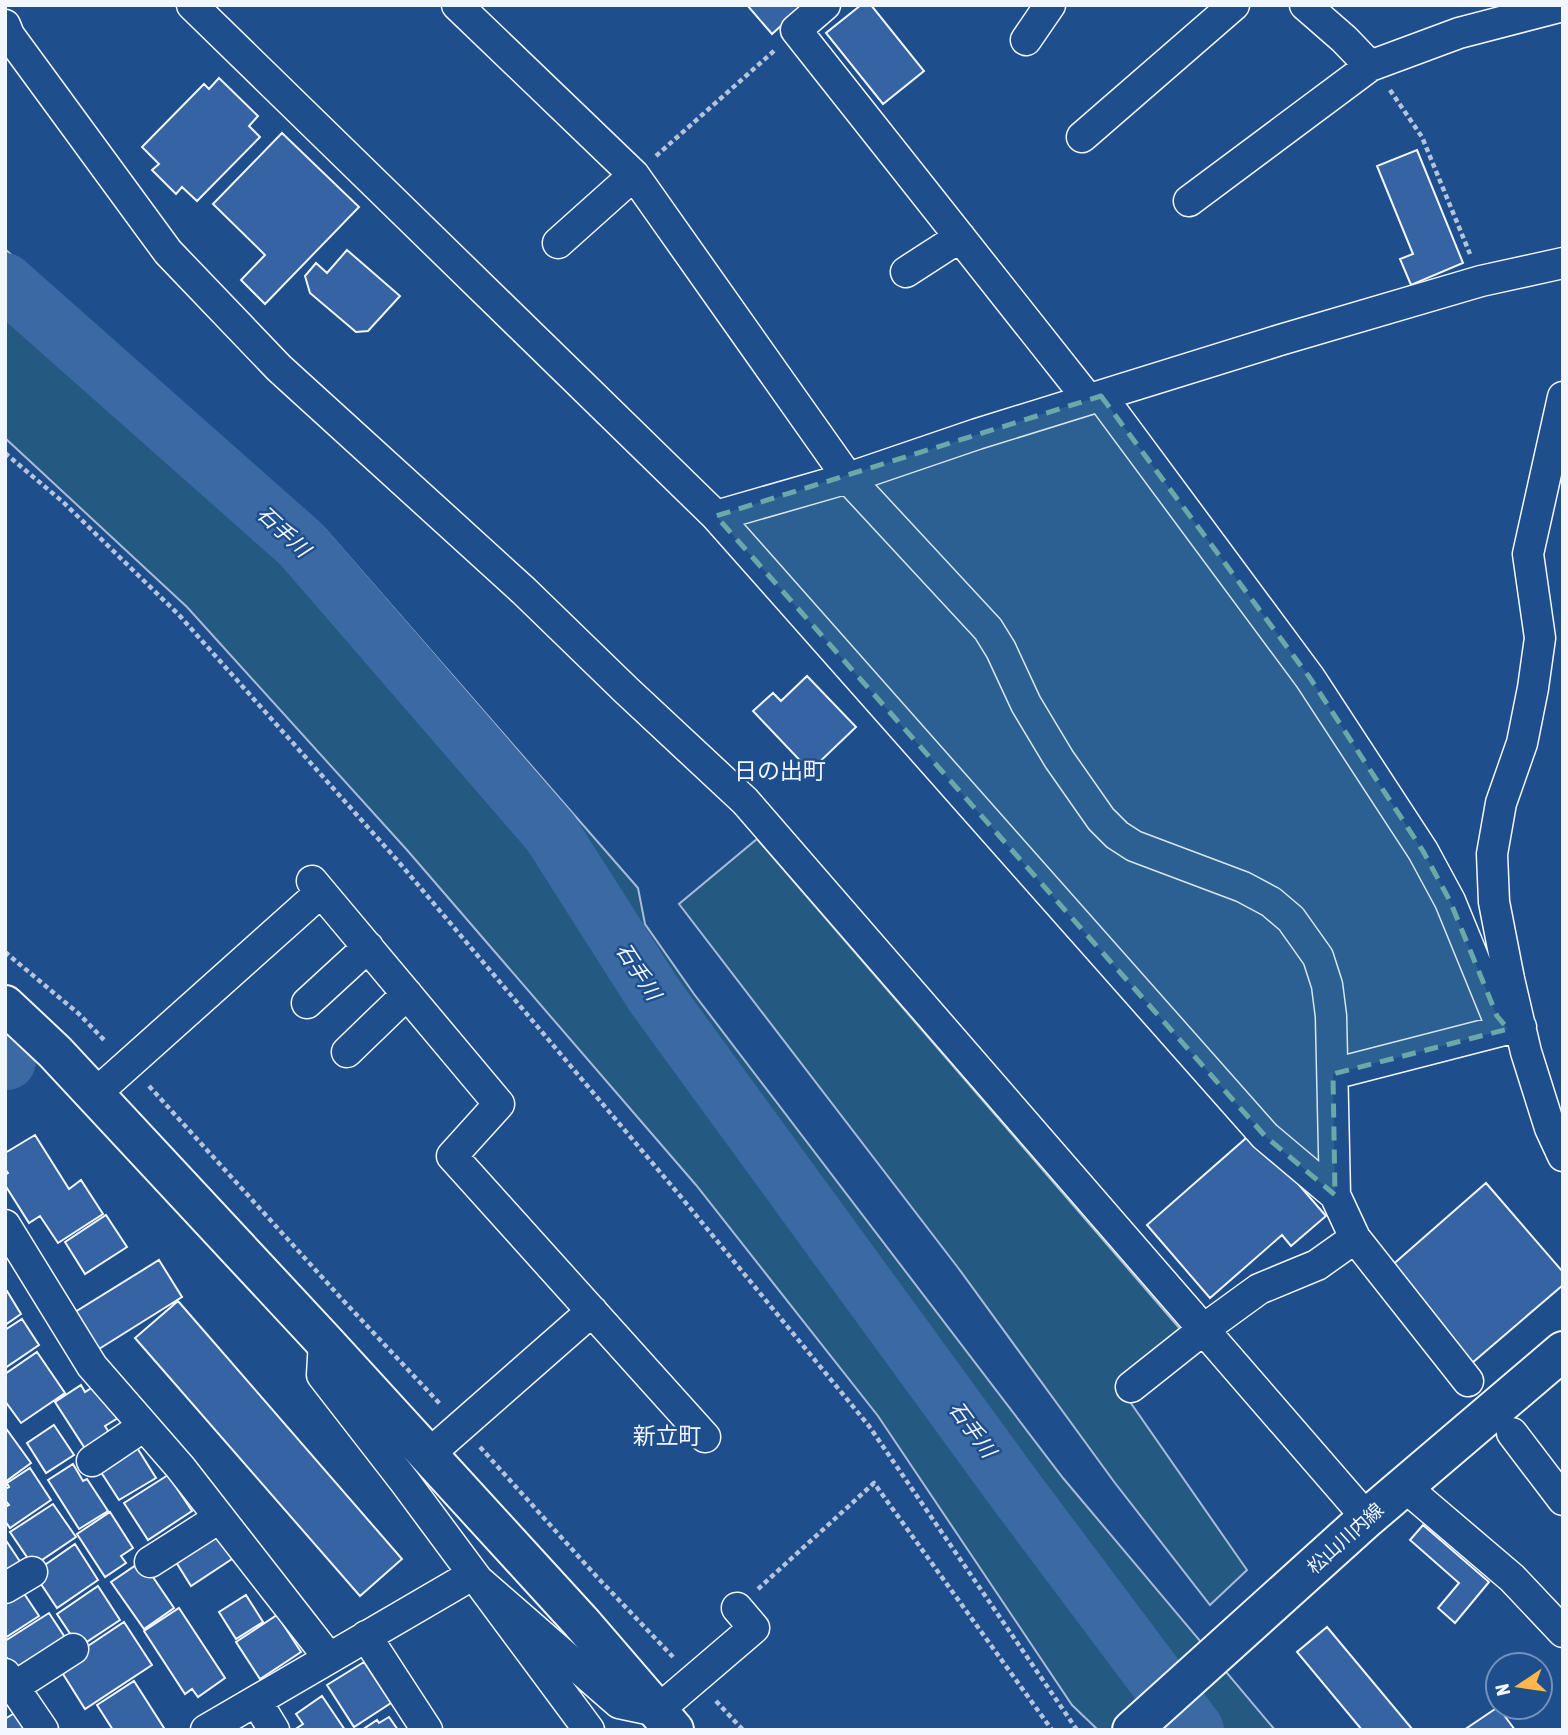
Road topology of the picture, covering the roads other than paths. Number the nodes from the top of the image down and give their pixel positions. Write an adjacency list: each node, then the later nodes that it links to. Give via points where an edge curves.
1 (192, 5): 21 (street)
2 (457, 5): 12 (street)
3 (825, 5): 14 (street, via 796,30)
4 (1050, 5): 9 (street)
5 (1234, 5): 11 (street)
6 (1305, 5): 10 (street)
7 (1542, 8): 10 (street)
8 (7, 30): 35 (street, via 168,253 279,368 745,801)
9 (1026, 40)
10 (1370, 66): 13 (street)
11 (1082, 137)
12 (634, 175): 15 (street); 20 (street)
13 (1189, 201)
14 (960, 237): 17 (street); 18 (street)
15 (558, 243)
16 (1563, 263): 18 (street, via 1481,281)
17 (906, 272)
18 (1095, 397): 20 (street); 26 (street, via 1310,678 1423,851 1450,901 1497,1016)
19 (1563, 397): 26 (street, via 1528,554 1540,638 1533,688 1492,854 1494,902)
20 (848, 478): 21 (street); 28 (street, via 988,629 1059,759 1116,835 1243,887 1272,902 1291,919 1318,957 1327,985)
21 (716, 516): 31 (street, via 1265,1136)
22 (368, 947): 23 (street); 24 (street); 29 (street, via 317,886)
23 (407, 994): 27 (street); 34 (street, via 499,1104 452,1156)
24 (307, 1003)
25 (5, 1005): 29 (street)
26 (1515, 1028): 28 (street); 30 (street)
27 (347, 1052)
28 (1332, 1074): 31 (street)
29 (94, 1095): 36 (street)
30 (1563, 1156)
31 (1335, 1195): 33 (street)
32 (5, 1225): 40 (street, via 92,1366)
33 (1354, 1238): 35 (street, via 1317,1265 1259,1289); 38 (street)
34 (592, 1311): 42 (street); 43 (street)
35 (1204, 1329): 39 (street); 48 (street)
36 (324, 1341): 43 (street); 51 (street, via 322,1376)
37 (1563, 1351): 45 (street, 松山川内線)
38 (1468, 1381)
39 (1131, 1387)
40 (144, 1426): 44 (street); 47 (street)
41 (1512, 1433): 46 (street)
42 (705, 1437)
43 (428, 1455): 60 (street)
44 (92, 1461)
45 (1404, 1486): 48 (street, 松山川内線); 54 (street, via 1512,1578)
46 (1563, 1500)
47 (219, 1518): 49 (street); 57 (street)
48 (1367, 1518): 66 (street, 松山川内線)
49 (150, 1562)
50 (32, 1572): 52 (street)
51 (471, 1575): 55 (street); 60 (street, via 619,1703); 65 (street)
52 (5, 1588)
53 (737, 1608): 60 (street, via 754,1628 694,1679)
54 (1563, 1632)
55 (366, 1636): 57 (street); 64 (street)
56 (73, 1649): 58 (street)
57 (329, 1658): 59 (street)
58 (10, 1681): 61 (street)
59 (257, 1702): 62 (street); 63 (street)
60 (666, 1720)
61 (43, 1730)
62 (206, 1730)
63 (274, 1730)
64 (428, 1730)
65 (589, 1730)
66 (1132, 1730)

